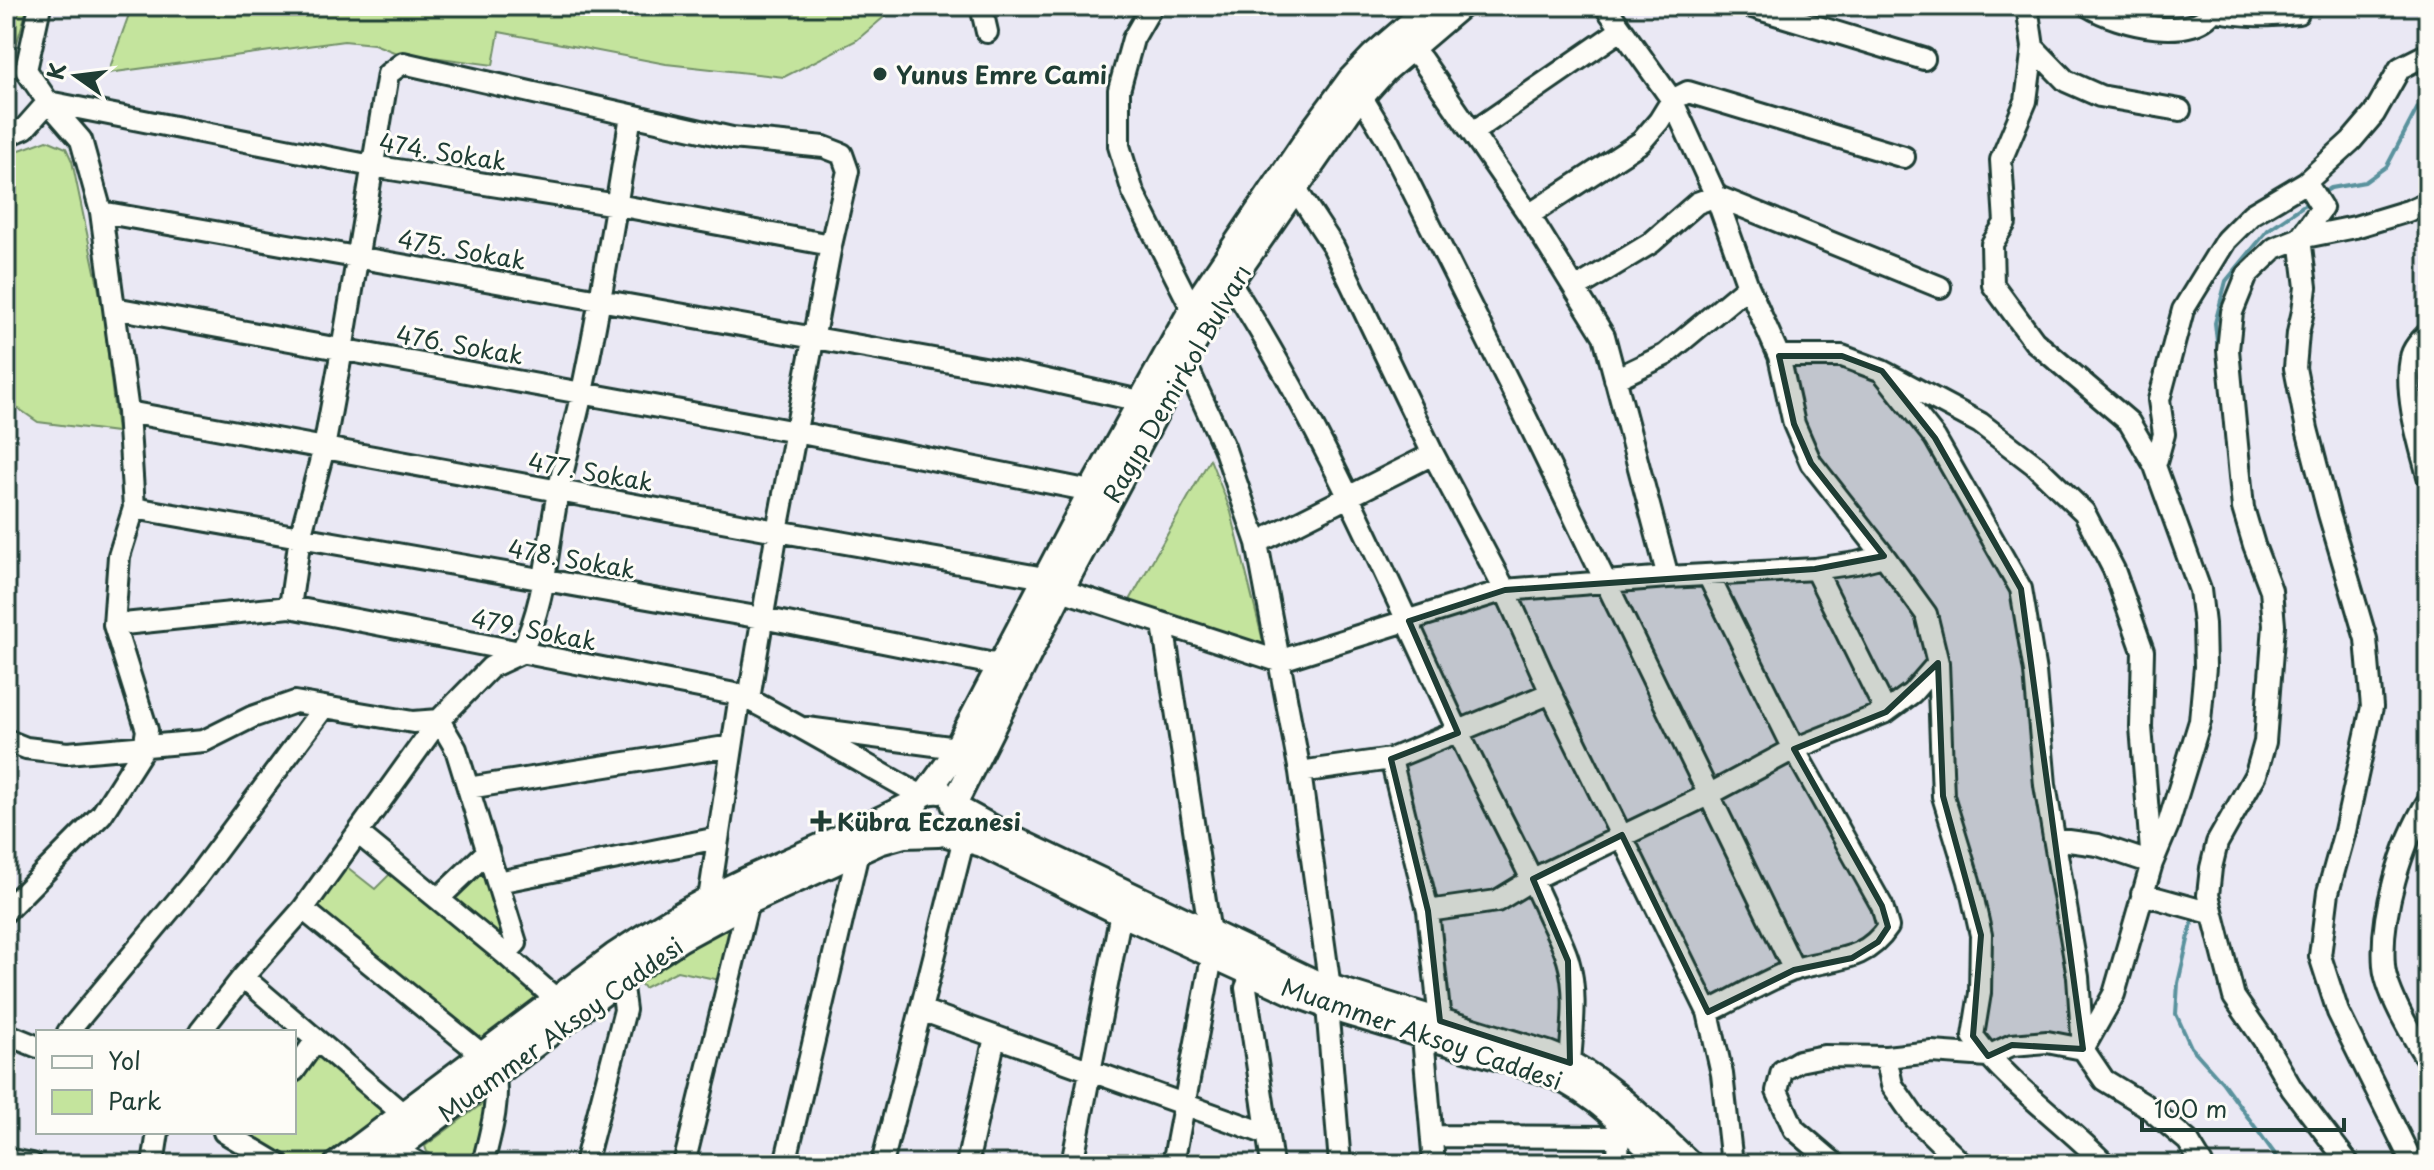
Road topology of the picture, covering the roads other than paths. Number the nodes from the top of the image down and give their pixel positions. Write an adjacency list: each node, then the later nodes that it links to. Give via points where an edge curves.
1 (40, 6): 20 (street, via 26,70)
2 (981, 6): 13 (street)
3 (1152, 6): 43 (street, via 1133,39 1119,90 1119,146 1133,192)
4 (1431, 6): 43 (main road, Ragıp Demirkol Bulvarı, via 1344,88)
5 (1460, 6): 16 (main road, Ragıp Demirkol Bulvarı)
6 (1605, 6): 12 (street)
7 (1749, 6): 17 (street)
8 (2027, 6): 14 (street)
9 (2088, 6): 11 (street, via 2139,26 2177,28 2201,21)
10 (2300, 6): 11 (street, via 2298,13 2238,16)
11 (2215, 8)
12 (1621, 30): 19 (street); 23 (street)
13 (987, 32)
14 (2033, 47): 21 (street, via 2066,81 2100,96); 58 (street, via 2026,101 2001,160 2005,223 1992,244 1993,285 2034,341 2129,422)
15 (2428, 54): 28 (street, via 2400,68 2374,114)
16 (1401, 55): 18 (main road, Ragıp Demirkol Bulvarı); 23 (street, via 1417,54)
17 (1924, 59)
18 (1361, 96): 27 (main road, Ragıp Demirkol Bulvarı); 72 (street)
19 (1672, 100): 25 (street, via 1688,92); 29 (street); 33 (street, via 1641,142)
20 (48, 102): 24 (street, via 25,128); 26 (street, 474. Sokak); 32 (street, via 81,140)
21 (2180, 110)
22 (631, 115): 26 (street, via 403,63 388,74); 31 (street); 35 (street, via 732,138 824,147 842,154 848,171)
23 (1473, 132): 33 (street)
24 (6, 136)
25 (1904, 157)
26 (372, 166): 31 (street, 474. Sokak); 36 (street)
27 (1295, 188): 37 (main road, Ragıp Demirkol Bulvarı); 57 (street, via 1333,246)
28 (2313, 193): 34 (street, via 2322,208); 58 (street, via 2243,222 2183,310 2159,400 2164,434)
29 (1716, 196): 38 (street); 39 (street); 40 (street, via 1697,203 1651,243)
30 (2428, 202): 34 (street, via 2355,227)
31 (617, 205): 35 (street, 474. Sokak); 41 (street)
32 (101, 212): 36 (street, 475. Sokak); 42 (street)
33 (1529, 215): 40 (street)
34 (2300, 238): 118 (street, via 2275,248 2247,275 2232,312 2229,376 2243,508 2271,590 2274,625 2265,742 2256,774 2217,843 2208,895); 181 (street, via 2306,287 2295,368 2366,639 2372,707 2328,892 2320,956 2338,1012)
35 (831, 245): 45 (street)
36 (357, 257): 41 (street, 475. Sokak); 46 (street)
37 (1230, 282): 48 (main road, Ragıp Demirkol Bulvarı); 62 (street)
38 (1748, 286): 47 (street); 50 (street, via 1665,355)
39 (1940, 287)
40 (1575, 289): 50 (street, via 1604,336)
41 (599, 300): 45 (street, 475. Sokak); 52 (street)
42 (114, 308): 46 (street, 476. Sokak); 54 (street)
43 (1192, 309): 53 (main road, Ragıp Demirkol Bulvarı)
44 (2428, 333): 51 (street, via 2411,356)
45 (814, 338): 53 (street, 475. Sokak); 55 (street)
46 (342, 350): 52 (street, 476. Sokak); 56 (street)
47 (1779, 356): 49 (street, via 1842,356); 67 (street, via 1794,424 1811,463)
48 (1184, 360): 66 (street, via 1224,447); 73 (main road, Ragıp Demirkol Bulvarı)
49 (1882, 371): 107 (street, via 1935,438 2021,589); 110 (street, via 1980,423 2084,512 2114,570 2143,651 2141,727)
50 (1615, 379): 70 (street)
51 (2419, 380): 59 (street, via 2412,415)
52 (582, 393): 55 (street, 476. Sokak); 60 (street)
53 (1140, 401): 61 (main road, Ragıp Demirkol Bulvarı)
54 (128, 412): 56 (street, 477. Sokak); 63 (street)
55 (796, 432): 61 (street, 476. Sokak); 64 (street)
56 (324, 448): 60 (street, 477. Sokak); 65 (street)
57 (1433, 454): 62 (street); 74 (street)
58 (2155, 466): 110 (street, via 2200,590 2205,667 2200,721)
59 (2428, 476)
60 (558, 491): 64 (street, 477. Sokak); 71 (street)
61 (1091, 491): 73 (main road, Ragıp Demirkol Bulvarı)
62 (1349, 497): 66 (street); 77 (street)
63 (134, 508): 65 (street, 478. Sokak); 79 (street, via 119,556)
64 (777, 531): 73 (street, 477. Sokak); 76 (street)
65 (300, 537): 71 (street, 478. Sokak); 75 (street)
66 (1257, 543): 81 (street)
67 (1884, 556): 68 (street); 82 (street, via 1926,614)
68 (1815, 569): 69 (street); 87 (street)
69 (1708, 575): 70 (street); 95 (street)
70 (1668, 577): 72 (street)
71 (546, 580): 76 (street, 478. Sokak); 80 (street)
72 (1606, 583): 74 (street); 99 (street)
73 (1053, 584): 78 (street, 477. Sokak); 83 (main road, Ragıp Demirkol Bulvarı); 102 (main road, Ragıp Demirkol Bulvarı)
74 (1505, 590): 77 (street); 84 (street)
75 (290, 607): 79 (street, 479. Sokak); 80 (street, 479. Sokak)
76 (762, 618): 83 (street, 478. Sokak); 85 (street)
77 (1409, 621): 81 (street); 90 (street)
78 (1163, 624): 81 (street, 477. Sokak); 122 (street)
79 (114, 625): 93 (street, via 147,730)
80 (521, 653): 85 (street, 479. Sokak); 88 (street, via 491,667)
81 (1278, 661): 97 (street)
82 (1938, 663): 87 (street, via 1912,693); 140 (street, via 1943,796 1981,935 1973,1036)
83 (999, 665): 94 (main road, Ragıp Demirkol Bulvarı)
84 (1551, 693): 90 (street); 105 (street)
85 (744, 697): 89 (street, 479. Sokak); 92 (street)
86 (324, 707): 88 (street, via 413,722); 93 (street, via 295,702 204,741); 133 (street, via 194,881)
87 (1886, 712): 95 (street)
88 (439, 720): 98 (street, via 456,749); 103 (street)
89 (795, 726): 94 (street); 100 (street, 479. Sokak)
90 (1458, 733): 96 (street); 111 (street)
91 (6, 740): 93 (street, via 67,753)
92 (732, 746): 98 (street); 106 (street)
93 (144, 748): 119 (street, via 102,814)
94 (957, 748): 100 (main road, Ragıp Demirkol Bulvarı)
95 (1794, 749): 99 (street); 125 (street, via 1882,906 1888,927 1878,942 1852,958)
96 (1391, 759): 97 (street); 120 (street)
97 (1300, 772): 128 (street)
98 (468, 788): 108 (street)
99 (1710, 794): 105 (street); 125 (street)
100 (921, 797): 102 (main road, via 943,792); 104 (main road, via 912,813 915,823); 115 (main road)
101 (2428, 801): 142 (street, via 2403,856 2389,907 2384,969)
102 (955, 806): 104 (main road, via 954,822); 122 (main road)
103 (359, 834): 114 (street); 117 (street)
104 (944, 835): 109 (main road, Muammer Aksoy Caddesi, via 892,838); 121 (main road, via 1012,858); 130 (street)
105 (1622, 835): 111 (street); 131 (street)
106 (718, 838): 112 (street); 115 (street)
107 (2054, 839): 110 (street, via 2098,845); 139 (street, via 2078,977)
108 (488, 851): 112 (street); 114 (street)
109 (858, 852): 116 (main road, Muammer Aksoy Caddesi); 164 (street)
110 (2152, 863): 113 (street)
111 (1533, 879): 120 (street, via 1497,901); 143 (street, via 1568,961 1573,998)
112 (498, 882): 123 (street, via 516,943)
113 (2142, 894): 118 (street); 139 (street, via 2114,994)
114 (438, 899): 123 (street)
115 (709, 899): 129 (main road, via 655,928)
116 (748, 902): 127 (main road, Muammer Aksoy Caddesi, via 680,939); 163 (street)
117 (303, 909): 126 (street); 144 (street)
118 (2200, 910): 180 (street, via 2234,997 2292,1089)
119 (6, 911)
120 (1428, 911): 132 (street)
121 (1121, 913): 122 (main road); 146 (street)
122 (1212, 945): 124 (main road); 147 (street)
123 (505, 954): 129 (street)
124 (1255, 965): 128 (main road); 151 (street, via 1246,988)
125 (1794, 970): 131 (street)
126 (243, 977): 134 (street); 137 (street)
127 (621, 980): 144 (main road, Muammer Aksoy Caddesi); 162 (street, via 625,1010)
128 (1329, 997): 132 (main road); 170 (street)
129 (557, 1000): 144 (main road)
130 (921, 1010): 136 (street); 165 (street)
131 (1708, 1012): 175 (street, via 1722,1074)
132 (1432, 1028): 143 (main road); 149 (main road, Muammer Aksoy Caddesi, via 1558,1076 1593,1097); 153 (street)
133 (70, 1030)
134 (202, 1030)
135 (6, 1034): 138 (street)
136 (995, 1037): 146 (street); 166 (street)
137 (316, 1040): 145 (street); 148 (street)
138 (36, 1046)
139 (2083, 1049): 140 (street, via 2047,1042 2012,1045); 179 (street, via 2104,1080 2188,1141)
140 (1988, 1056): 141 (street, via 1932,1052); 178 (street)
141 (1886, 1057): 176 (street, via 1824,1056 1782,1071 1777,1091 1794,1129); 177 (street, via 1892,1085 1915,1118)
142 (2428, 1061)
143 (1570, 1063): 174 (main road, via 1600,1083)
144 (489, 1066): 148 (main road); 154 (main road, Muammer Aksoy Caddesi); 161 (street, via 497,1096)
145 (296, 1068)
146 (1090, 1071): 147 (street); 167 (street)
147 (1184, 1105): 151 (street); 168 (street)
148 (403, 1114): 159 (main road)
149 (1618, 1129): 153 (street); 172 (street); 173 (main road, Muammer Aksoy Caddesi)
150 (158, 1134): 157 (street)
151 (1267, 1134): 169 (street)
152 (239, 1136): 158 (street)
153 (1432, 1136): 171 (street)
154 (386, 1157): 160 (street)
155 (6, 1159): 156 (street)
156 (32, 1164)
157 (153, 1164)
158 (278, 1164)
159 (337, 1164)
160 (420, 1164)
161 (483, 1164)
162 (585, 1164)
163 (684, 1164)
164 (785, 1164)
165 (882, 1164)
166 (967, 1164)
167 (1072, 1164)
168 (1173, 1164)
169 (1272, 1164)
170 (1340, 1164)
171 (1434, 1164)
172 (1618, 1164)
173 (1665, 1164)
174 (1690, 1164)
175 (1732, 1164)
176 (1835, 1164)
177 (1962, 1164)
178 (2105, 1164)
179 (2202, 1164)
180 (2349, 1164)
181 (2413, 1164)

